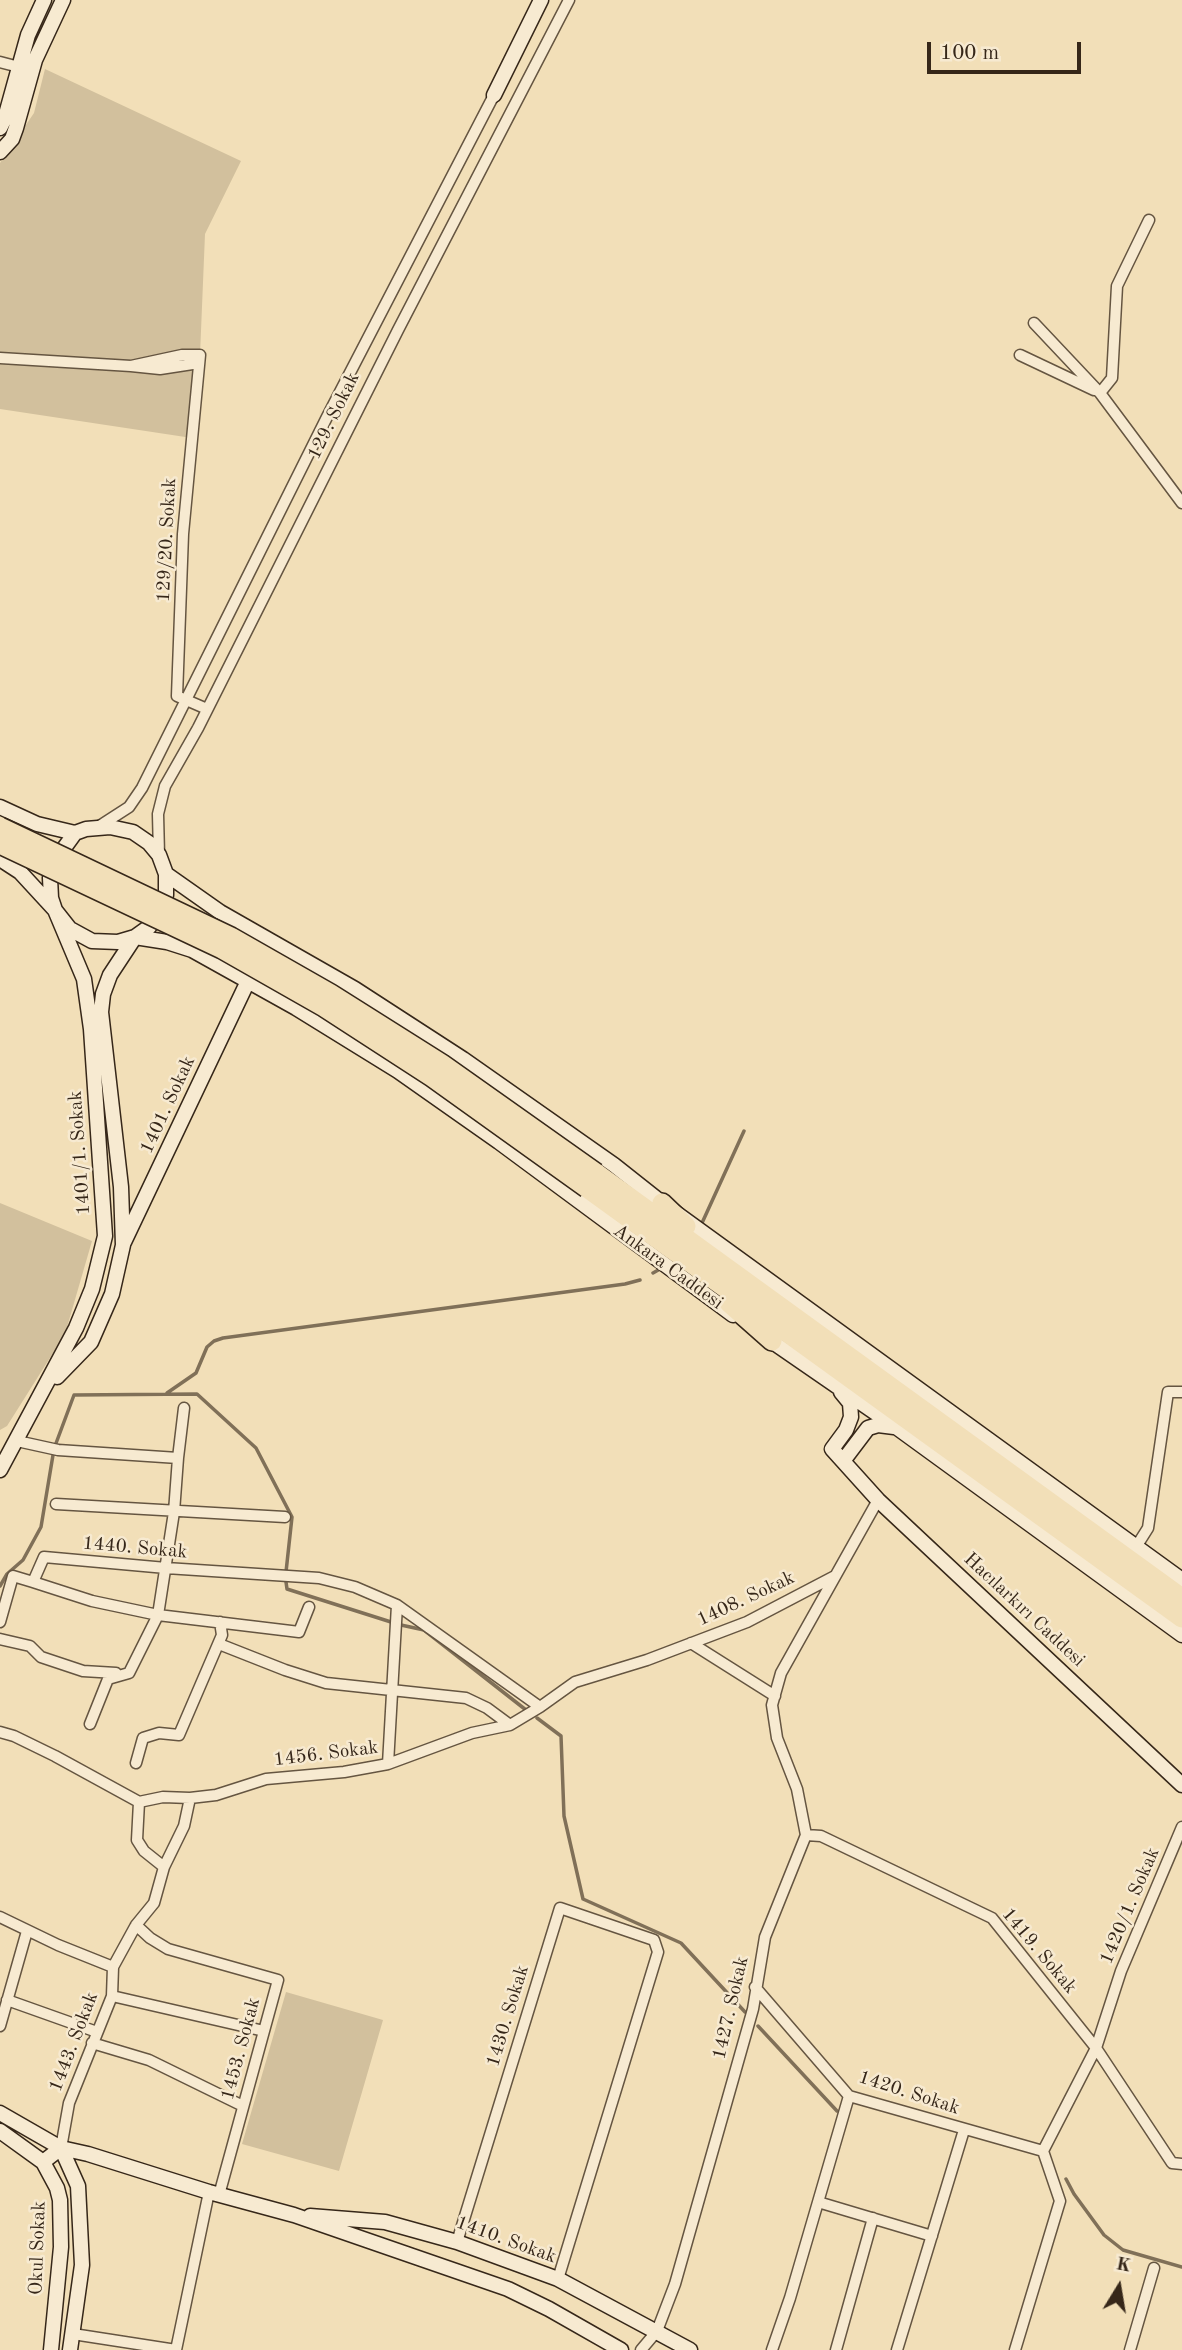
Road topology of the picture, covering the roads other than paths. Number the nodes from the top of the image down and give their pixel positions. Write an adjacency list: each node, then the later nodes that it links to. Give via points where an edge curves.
1 (44, 0): 6 (main road)
2 (63, 0): 9 (main road, via 35,60 12,139)
3 (541, 0): 7 (main road, 129. Sokak)
4 (569, 0): 17 (street, 129. Sokak)
5 (0, 62): 6 (street)
6 (19, 67): 8 (main road)
7 (494, 95): 16 (street, 129. Sokak)
8 (0, 128)
9 (0, 152)
10 (1149, 220): 14 (street, via 1116,286 1112,378)
11 (1034, 323): 14 (street)
12 (1020, 355): 14 (street)
13 (0, 358): 16 (street, 129/20. Sokak, via 131,366 182,355 199,359 183,534 177,696)
14 (1100, 393): 15 (street)
15 (1182, 503)
16 (187, 701): 17 (street); 20 (street, 129. Sokak, via 129,807)
17 (207, 709): 23 (street, 129. Sokak, via 160,800)
18 (0, 807): 21 (main road, via 37,824)
19 (0, 828): 29 (highway, Ankara Caddesi, bridge, via 232,937 331,994 442,1064)
20 (96, 828): 21 (main road); 23 (main road, via 133,832)
21 (75, 833): 26 (main road, via 52,870)
22 (0, 844): 29 (highway, Ankara Caddesi, bridge, via 222,949 324,1007)
23 (159, 855): 25 (main road)
24 (0, 859): 26 (main road, Ankara Caddesi, via 20,872)
25 (166, 874): 27 (main road, via 166,895 158,915); 30 (main road, via 220,912 355,989 463,1059)
26 (55, 909): 27 (main road, Ankara Caddesi, via 70,929 92,941); 36 (main road, 1401/1. Sokak, via 84,979 105,1236 92,1289)
27 (135, 937): 28 (main road, Ankara Caddesi, via 192,950); 32 (main road, 1401/1. Sokak, via 110,975 102,1012)
28 (248, 981): 32 (main road, 1401. Sokak); 34 (main road, Ankara Caddesi, via 398,1071)
29 (591, 1180): 31 (highway, Ankara Caddesi); 33 (highway, Ankara Caddesi)
30 (662, 1203): 33 (highway); 50 (main road)
31 (653, 1235): 34 (highway); 60 (highway, Ankara Caddesi)
32 (123, 1245): 36 (main road, 1401/1. Sokak, via 112,1294 91,1342)
33 (734, 1273): 49 (highway, Ankara Caddesi)
34 (772, 1342): 35 (main road, Ankara Caddesi)
35 (836, 1386): 39 (main road, Ankara Caddesi); 43 (main road, Hacılarkırı Caddesi, via 850,1403 846,1430 832,1449)
36 (46, 1388): 40 (main road, 1401/1. Sokak)
37 (1182, 1392): 50 (street, via 1168,1392 1148,1528)
38 (184, 1408): 42 (street)
39 (896, 1427): 43 (main road, via 868,1429); 63 (main road, Ankara Caddesi)
40 (17, 1441): 41 (main road); 42 (street, via 58,1450); 44 (main road, 1401/1. Sokak)
41 (0, 1455)
42 (178, 1458): 47 (street)
43 (842, 1461): 45 (main road, Hacılarkırı Caddesi)
44 (0, 1469)
45 (878, 1500): 52 (street, 1408. Sokak); 76 (main road, Hacılarkırı Caddesi)
46 (56, 1504): 47 (street)
47 (174, 1512): 48 (street); 51 (street)
48 (285, 1517)
49 (1107, 1544): 55 (highway); 56 (highway, Ankara Caddesi)
50 (1136, 1547): 53 (main road)
51 (166, 1568): 54 (street, 1440. Sokak, via 44,1557); 57 (street, 1440. Sokak, via 319,1578); 59 (street)
52 (835, 1576): 65 (street, 1408. Sokak, via 747,1622); 69 (street, 1408. Sokak, via 781,1674)
53 (1182, 1580)
54 (33, 1582): 59 (street); 61 (street, via 13,1576)
55 (1182, 1588)
56 (1182, 1598)
57 (397, 1605): 68 (street); 70 (street, 1440. Sokak)
58 (309, 1607): 62 (street, via 299,1632)
59 (158, 1615): 62 (street); 67 (street)
60 (1182, 1618)
61 (0, 1622)
62 (220, 1622): 66 (street)
63 (1182, 1634)
64 (0, 1639): 67 (street, via 30,1646 41,1657 83,1671)
65 (691, 1643): 69 (street, 1408. Sokak); 70 (street, 1456. Sokak, via 575,1682)
66 (219, 1644): 68 (street, via 326,1683); 74 (street, via 179,1735 159,1733 142,1738)
67 (129, 1673): 71 (street, via 108,1679)
68 (393, 1689): 72 (street, via 466,1698); 75 (street)
69 (775, 1696): 80 (street, via 777,1738 797,1789)
70 (540, 1707): 72 (street, 1456. Sokak)
71 (90, 1724)
72 (510, 1724): 75 (street, 1456. Sokak)
73 (0, 1732): 78 (street)
74 (136, 1763)
75 (388, 1764): 77 (street, 1456. Sokak, via 266,1779)
76 (1182, 1785)
77 (190, 1798): 78 (street, 1456. Sokak); 81 (street, 1443. Sokak, via 184,1826)
78 (139, 1802): 81 (street, via 137,1840)
79 (1182, 1827): 93 (street, 1420/1. Sokak, via 1121,1971)
80 (806, 1835): 86 (street, 1427. Sokak, via 765,1937); 93 (street, 1419. Sokak, via 821,1836 992,1918)
81 (164, 1867): 83 (street, 1443. Sokak, via 154,1903)
82 (0, 1917): 84 (street)
83 (136, 1925): 85 (street, 1443. Sokak); 90 (street, 1453. Sokak, via 168,1949 278,1980)
84 (27, 1931): 85 (street); 88 (street)
85 (113, 1967): 87 (street, 1443. Sokak)
86 (755, 1987): 94 (street, 1420. Sokak); 111 (street, 1427. Sokak, via 753,2009 679,2272)
87 (112, 1996): 90 (street); 91 (street, 1443. Sokak)
88 (7, 2000): 89 (street); 91 (street)
89 (0, 2026)
90 (264, 2031): 95 (street, 1453. Sokak)
91 (97, 2032): 92 (street, 1443. Sokak)
92 (92, 2043): 95 (street, via 149,2060); 99 (street, 1443. Sokak, via 69,2103)
93 (1096, 2048): 100 (street, 1420/1. Sokak); 102 (street, 1419. Sokak, via 1172,2163)
94 (849, 2096): 97 (street, 1420. Sokak); 104 (street)
95 (243, 2106): 103 (street, 1453. Sokak)
96 (0, 2113): 99 (main road, 1410. Sokak)
97 (964, 2130): 100 (street, 1420. Sokak); 107 (street)
98 (0, 2131): 101 (main road, Okul Sokak)
99 (61, 2148): 101 (main road); 103 (main road, 1410. Sokak); 112 (main road, Okul Sokak, via 78,2186 82,2235)
100 (1043, 2151): 122 (street, via 1060,2201)
101 (43, 2162): 113 (main road, Okul Sokak, via 61,2200)
102 (1182, 2164)
103 (214, 2193): 105 (main road, 1410. Sokak); 115 (street, 1453. Sokak)
104 (818, 2202): 106 (street); 119 (street)
105 (295, 2215): 108 (main road, 1410. Sokak, via 386,2222); 116 (main road, 1410. Sokak, via 508,2289)
106 (873, 2218): 107 (street); 120 (street)
107 (932, 2236): 121 (street)
108 (457, 2242): 110 (main road, 1410. Sokak); 110 (street, 1430. Sokak, via 560,1908 654,1940 658,1952)
109 (1154, 2268): 123 (street)
110 (558, 2278): 111 (main road, 1410. Sokak)
111 (657, 2331): 117 (street, 1427. Sokak); 118 (main road, 1410. Sokak)
112 (73, 2333): 114 (main road, Okul Sokak); 115 (street)
113 (51, 2350)
114 (70, 2350)
115 (176, 2350)
116 (621, 2350)
117 (641, 2350)
118 (690, 2350)
119 (772, 2350)
120 (836, 2350)
121 (897, 2350)
122 (1015, 2350)
123 (1130, 2350)

